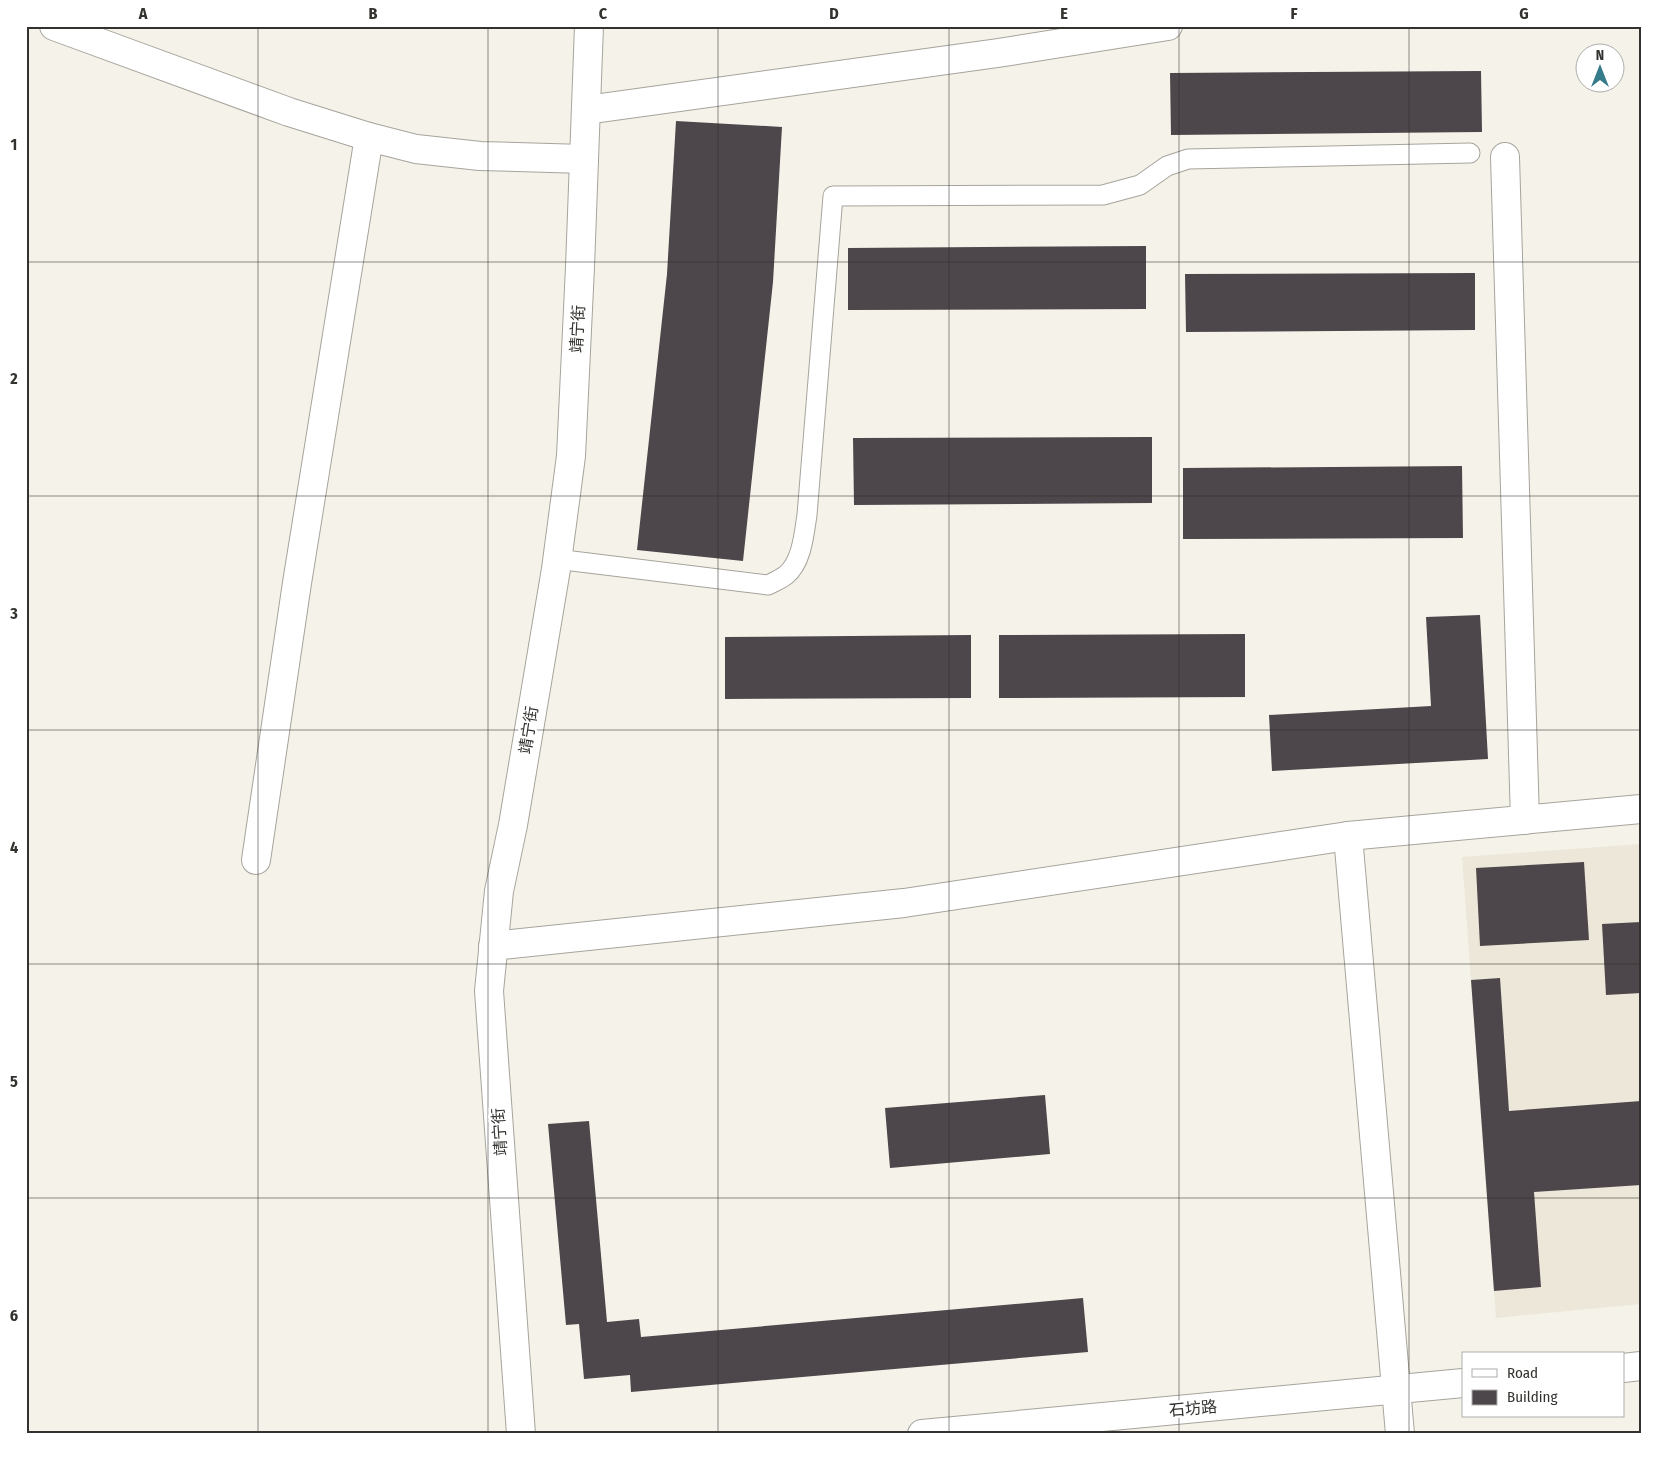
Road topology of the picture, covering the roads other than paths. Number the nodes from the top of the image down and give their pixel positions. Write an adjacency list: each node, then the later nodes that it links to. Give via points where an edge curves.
1 (54, 26): 5 (street, via 289,112)
2 (589, 26): 4 (street, 靖宁街)
3 (1168, 26): 4 (street)
4 (586, 110): 8 (street, 靖宁街)
5 (369, 137): 8 (street, via 416,149 480,156); 13 (street)
6 (1470, 153): 9 (lane, via 1188,159 1167,166 1140,184 1103,195 833,196 807,515 794,567 768,585)
7 (1506, 157): 11 (street)
8 (584, 159): 9 (street, 靖宁街, via 570,456)
9 (556, 559): 14 (street, 靖宁街, via 513,825 498,891)
10 (1641, 809): 11 (street)
11 (1525, 820): 12 (street)
12 (1348, 836): 14 (street, via 904,903); 18 (street)
13 (256, 860)
14 (493, 946): 19 (street, 靖宁街, via 489,991)
15 (1641, 1366): 16 (street)
16 (1624, 1368)
17 (1462, 1382): 18 (street, 石坊路)
18 (1396, 1389): 20 (street, 石坊路); 21 (street)
19 (520, 1434)
20 (922, 1434)
21 (1400, 1434)

